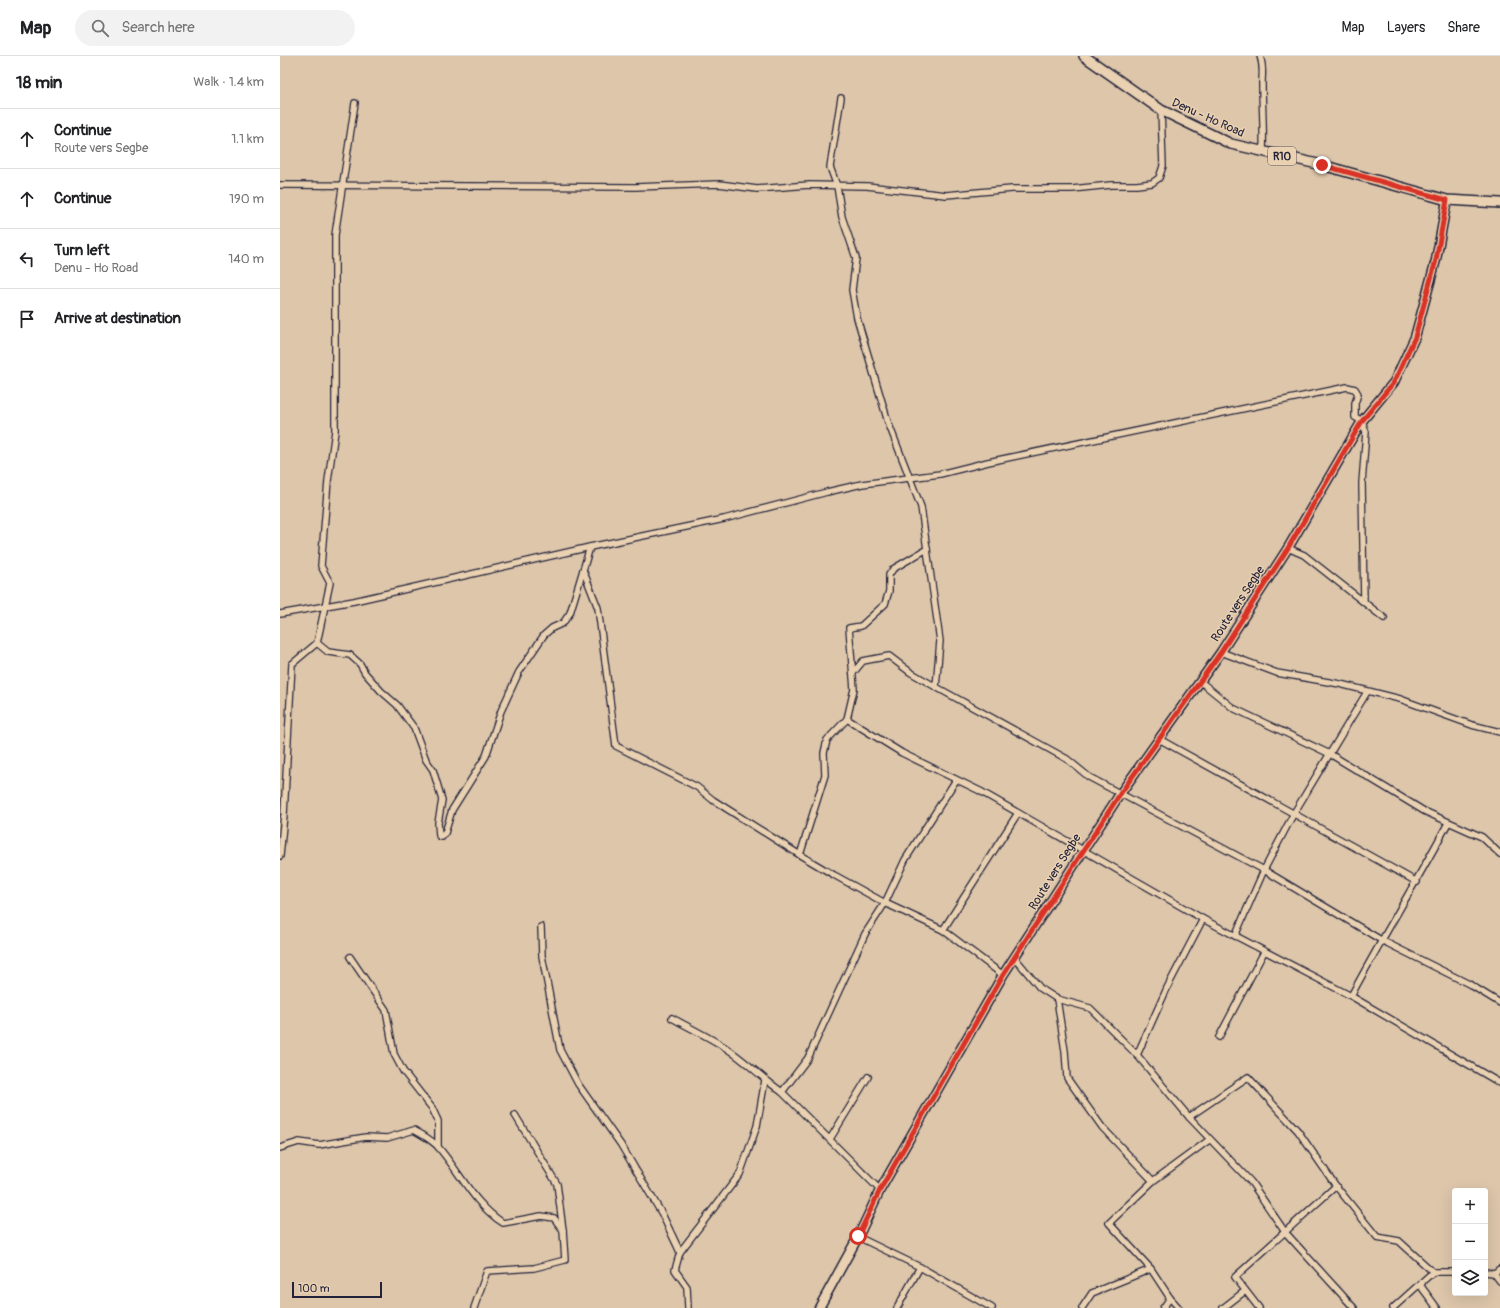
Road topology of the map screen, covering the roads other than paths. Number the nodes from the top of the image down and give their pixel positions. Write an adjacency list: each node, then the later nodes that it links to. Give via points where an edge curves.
1 (1084, 56): 5 (main road, Denu - Ho Road / R10)
2 (1260, 56): 6 (street, via 1264,68)
3 (841, 98): 9 (street, via 830,167)
4 (355, 103): 8 (street)
5 (1161, 110): 6 (main road, Denu - Ho Road / R10, via 1231,144); 9 (street, via 1163,166 1159,178 1152,183 946,194 867,186)
6 (1263, 152): 10 (main road, Denu - Ho Road / R10, via 1322,165)
7 (280, 185): 8 (street)
8 (343, 186): 9 (street, via 635,187 719,184 757,189 809,185); 19 (street, via 335,235 335,431 321,566 330,583)
9 (837, 186): 13 (street, via 842,218 856,258 852,290 857,318 888,422)
10 (1447, 200): 11 (main road, Denu - Ho Road / R10); 12 (main road, Route vers Segbe, via 1436,260 1415,337 1394,382)
11 (1500, 203)
12 (1362, 421): 13 (street, via 1354,417 1358,394 1355,389 1347,387 940,474); 15 (main road, Route vers Segbe); 18 (street, via 1366,432 1362,483)
13 (910, 478): 14 (street, via 862,484 724,519); 16 (street, via 921,507)
14 (590, 547): 17 (street); 19 (street)
15 (1288, 548): 18 (street, via 1304,555); 23 (main road, Route vers Segbe)
16 (927, 549): 24 (street, via 894,569 889,575 889,590 885,604 861,626 849,628); 26 (street, via 940,641)
17 (582, 570): 22 (street, via 570,613 564,623 544,635 519,672 501,711 486,756 452,810 442,837 439,836 438,823 442,800 433,770 426,760 414,728 397,705 350,655 328,652); 40 (street, via 598,608 616,746 697,787)
18 (1364, 602): 21 (street)
19 (326, 606): 20 (street); 22 (street)
20 (280, 614)
21 (1384, 618)
22 (318, 644): 39 (street, via 292,664)
23 (1221, 652): 25 (main road, Route vers Segbe); 27 (street, via 1277,673 1340,684)
24 (853, 673): 26 (street, via 863,661 889,656); 28 (street, via 854,689)
25 (1201, 682): 30 (main road, Route vers Segbe); 31 (street, via 1233,708)
26 (936, 687): 33 (street, via 1067,759 1089,777)
27 (1367, 692): 29 (street, via 1400,699 1472,725); 31 (street)
28 (847, 719): 32 (street, via 902,753); 40 (street, via 828,740 824,753 825,775)
29 (1500, 732)
30 (1159, 739): 33 (main road, Route vers Segbe); 35 (street)
31 (1330, 754): 35 (street); 36 (street)
32 (956, 780): 34 (street); 43 (street, via 905,860)
33 (1120, 794): 37 (main road, Route vers Segbe); 41 (street)
34 (1018, 813): 37 (street); 46 (street)
35 (1294, 813): 41 (street); 42 (street)
36 (1448, 823): 38 (street, via 1482,837); 42 (street)
37 (1083, 849): 44 (street); 51 (main road, Route vers Segbe)
38 (1500, 854)
39 (280, 856)
40 (800, 856): 43 (street)
41 (1264, 870): 47 (street); 48 (street)
42 (1417, 882): 48 (street)
43 (884, 903): 46 (street); 62 (street, via 866,934 808,1058)
44 (1203, 920): 47 (street); 58 (street, via 1168,986)
45 (541, 927): 75 (street, via 542,956 560,1050 578,1084 621,1145 662,1214)
46 (943, 930): 52 (street)
47 (1235, 936): 49 (street)
48 (1381, 940): 53 (street); 55 (street, via 1469,984)
49 (1264, 952): 53 (street); 57 (street)
50 (350, 957): 67 (street, via 386,1010 394,1054 403,1071 432,1108 438,1121)
51 (1016, 958): 52 (main road, Route vers Segbe); 54 (street, via 1040,988)
52 (1003, 975): 71 (main road, Route vers Segbe)
53 (1351, 996): 61 (street)
54 (1057, 999): 58 (street, via 1090,1008); 69 (street, via 1067,1078 1102,1127)
55 (1500, 1003)
56 (672, 1018): 60 (street, via 726,1047)
57 (1219, 1036)
58 (1137, 1055): 64 (street)
59 (868, 1077): 65 (street)
60 (766, 1080): 62 (street); 75 (street, via 757,1126 740,1174)
61 (1500, 1083)
62 (782, 1092): 65 (street)
63 (515, 1115): 72 (street, via 556,1184)
64 (1189, 1117): 66 (street); 70 (street, via 1248,1077 1298,1131)
65 (830, 1139): 71 (street)
66 (1209, 1140): 69 (street); 73 (street, via 1251,1182)
67 (438, 1146): 68 (street, via 414,1130 387,1138 366,1137 319,1145 299,1142); 72 (street, via 470,1192 490,1215 503,1224 541,1216 554,1218)
68 (280, 1148)
69 (1153, 1181): 77 (street, via 1109,1223)
70 (1336, 1186): 73 (street); 79 (street, via 1377,1237 1399,1241)
71 (880, 1190): 74 (main road, Route vers Segbe)
72 (564, 1230): 86 (street, via 565,1260 534,1268 487,1271)
73 (1285, 1232): 84 (street, via 1235,1277); 96 (street)
74 (858, 1236): 76 (street); 88 (main road, Route vers Segbe)
75 (680, 1252): 87 (street, via 675,1270 687,1288)
76 (920, 1268): 89 (street); 90 (street)
77 (1151, 1269): 85 (street); 91 (street, via 1092,1293)
78 (1500, 1269): 82 (street)
79 (1433, 1272): 80 (street); 97 (street); 98 (street, via 1420,1285)
80 (1452, 1272)
81 (1488, 1272): 82 (street)
82 (1494, 1272): 83 (street)
83 (1500, 1281)
84 (1245, 1291): 94 (street); 95 (street)
85 (1170, 1298): 92 (street); 93 (street)
86 (474, 1308)
87 (688, 1308)
88 (819, 1308)
89 (897, 1308)
90 (992, 1308)
91 (1082, 1308)
92 (1163, 1308)
93 (1179, 1308)
94 (1223, 1308)
95 (1259, 1308)
96 (1354, 1308)
97 (1393, 1308)
98 (1437, 1308)

